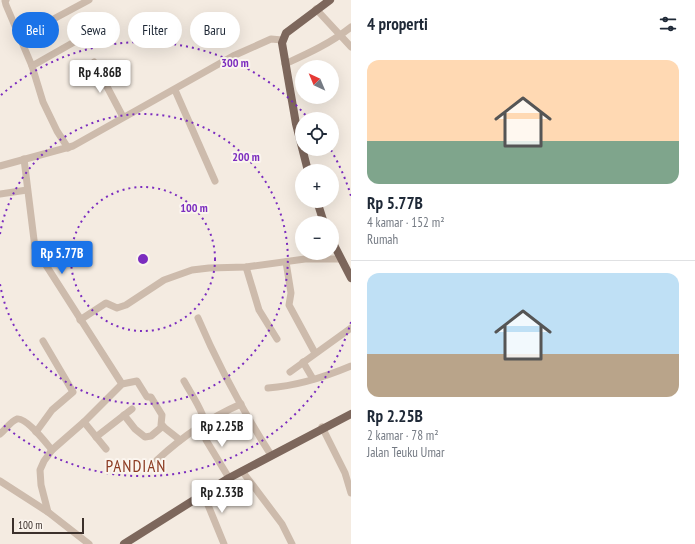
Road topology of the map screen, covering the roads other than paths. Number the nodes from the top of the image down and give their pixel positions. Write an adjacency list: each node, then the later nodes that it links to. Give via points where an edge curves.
1 (5, 0): 6 (street)
2 (89, 0): 5 (street)
3 (329, 0): 4 (main road)
4 (316, 9): 8 (street); 9 (main road, via 286,33)
5 (59, 16)
6 (12, 17)
7 (351, 27): 8 (street)
8 (340, 36): 11 (street); 14 (street)
9 (282, 40): 14 (main road); 16 (street, via 271,39 233,56)
10 (67, 46): 15 (street)
11 (351, 47)
12 (25, 48): 15 (street)
13 (94, 62): 17 (street)
14 (285, 64): 20 (main road)
15 (32, 66): 18 (street, via 43,102)
16 (175, 90): 17 (street); 22 (street)
17 (123, 117): 18 (street)
18 (68, 148): 19 (street)
19 (24, 159): 21 (street); 23 (street)
20 (306, 164)
21 (0, 166)
22 (215, 181)
23 (27, 190): 24 (street); 30 (street, via 34,248)
24 (0, 194)
25 (340, 259): 26 (street); 28 (main road)
26 (286, 262): 27 (street); 34 (street, via 291,293 289,305)
27 (246, 267): 30 (street, via 209,268 173,276 126,305 117,308 106,303); 32 (street, via 259,310)
28 (350, 276)
29 (198, 318): 42 (street)
30 (80, 320): 40 (street)
31 (351, 328): 34 (street)
32 (277, 339)
33 (43, 341): 50 (street, via 73,392 52,410)
34 (315, 353): 35 (street)
35 (303, 362): 37 (street); 38 (street)
36 (351, 366): 38 (street)
37 (290, 372)
38 (313, 379): 41 (street, via 285,387)
39 (184, 381): 47 (street)
40 (122, 384): 46 (street); 48 (street, via 138,382 162,415 160,422)
41 (268, 388)
42 (241, 404): 47 (street, via 214,415); 56 (street)
43 (132, 409): 45 (street)
44 (351, 414): 49 (main road)
45 (124, 415): 48 (street, via 135,429 145,436 151,436); 52 (street)
46 (84, 422): 52 (street); 55 (street)
47 (206, 422): 53 (street); 59 (street, via 206,440)
48 (163, 426): 53 (street)
49 (322, 428): 56 (main road); 61 (street, via 345,473)
50 (36, 432): 51 (street, via 27,423 17,419); 55 (street)
51 (0, 434)
52 (96, 437): 54 (street)
53 (180, 440): 57 (street)
54 (106, 449)
55 (52, 450): 63 (street, via 44,461 40,474)
56 (271, 454): 58 (main road)
57 (158, 460)
58 (242, 471): 59 (main road); 67 (street, via 282,524)
59 (229, 478): 62 (main road)
60 (0, 482): 63 (street)
61 (351, 493)
62 (201, 495): 65 (main road); 66 (street, via 208,505)
63 (48, 512): 64 (street)
64 (89, 544)
65 (124, 544)
66 (224, 544)
67 (292, 544)

